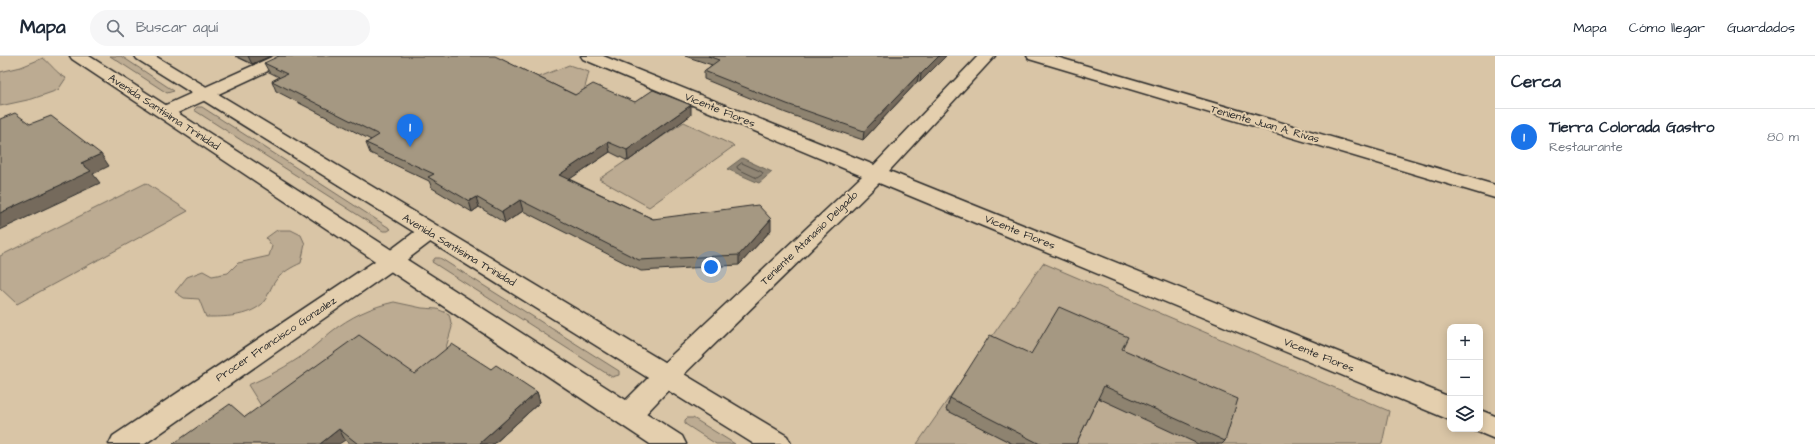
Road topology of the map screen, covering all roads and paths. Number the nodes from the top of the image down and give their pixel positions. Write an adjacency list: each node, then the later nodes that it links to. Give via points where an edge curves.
1 (78, 56): 8 (street, Avenida Santísima Trinidad)
2 (143, 56): 7 (street, Avenida Santísima Trinidad)
3 (288, 56): 7 (street)
4 (589, 56): 9 (street, Vicente Flores)
5 (987, 56): 9 (street, Teniente Atanasio Delgado)
6 (1035, 56): 10 (street, Teniente Juan A. Rivas)
7 (204, 94): 8 (street); 11 (street, Avenida Santísima Trinidad)
8 (165, 112): 12 (street, Avenida Santísima Trinidad)
9 (876, 174): 13 (street, Teniente Atanasio Delgado); 14 (street, Vicente Flores)
10 (1495, 192)
11 (429, 232): 12 (street, Procer Francisco Gonzalez); 13 (street, Avenida Santísima Trinidad)
12 (392, 260): 15 (street, Avenida Santísima Trinidad); 18 (street, Procer Francisco Gonzalez)
13 (666, 376): 15 (street, Teniente Atanasio Delgado); 20 (street, Avenida Santísima Trinidad)
14 (1447, 408)
15 (628, 415): 19 (street, Avenida Santísima Trinidad)
16 (1483, 422): 17 (street)
17 (1495, 428)
18 (122, 444)
19 (672, 444)
20 (777, 444)

